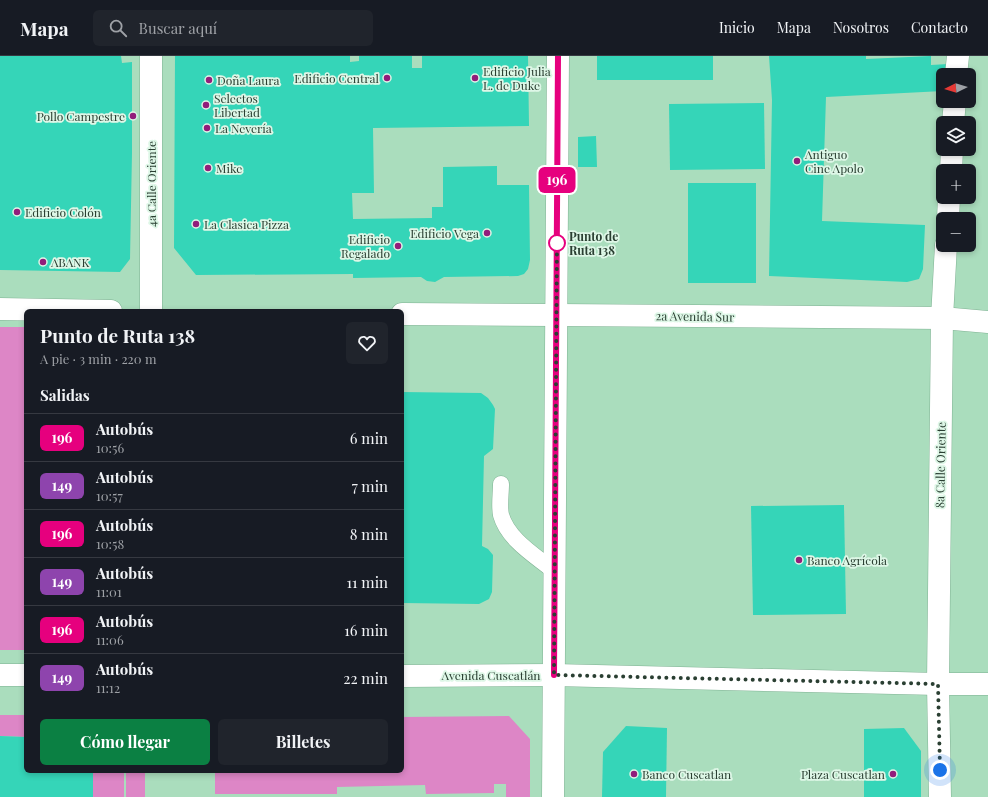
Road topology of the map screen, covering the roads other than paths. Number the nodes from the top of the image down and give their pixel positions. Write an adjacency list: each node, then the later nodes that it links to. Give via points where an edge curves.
1 (151, 56): 8 (street, 4a Calle Oriente)
2 (558, 56): 10 (street)
3 (958, 56): 4 (street)
4 (957, 68)
5 (946, 252): 11 (street, 8a Calle Oriente)
6 (0, 309): 7 (street)
7 (24, 309)
8 (151, 309)
9 (404, 314): 10 (street, 2a Avenida Sur)
10 (556, 314): 11 (street, 2a Avenida Sur); 14 (street)
11 (942, 318): 12 (street, 2a Avenida Sur); 19 (street, 8a Calle Oriente)
12 (988, 322)
13 (501, 484): 14 (lane, via 501,515 510,533 527,550)
14 (554, 570): 17 (street)
15 (0, 675): 16 (street)
16 (24, 675)
17 (554, 675): 18 (street, Avenida Cuscatlán); 19 (street, Avenida Cuscatlán); 21 (street)
18 (404, 676)
19 (938, 684): 20 (street, Avenida Cuscatlán); 22 (street, 8a Calle Oriente)
20 (988, 684)
21 (553, 797)
22 (940, 797)

